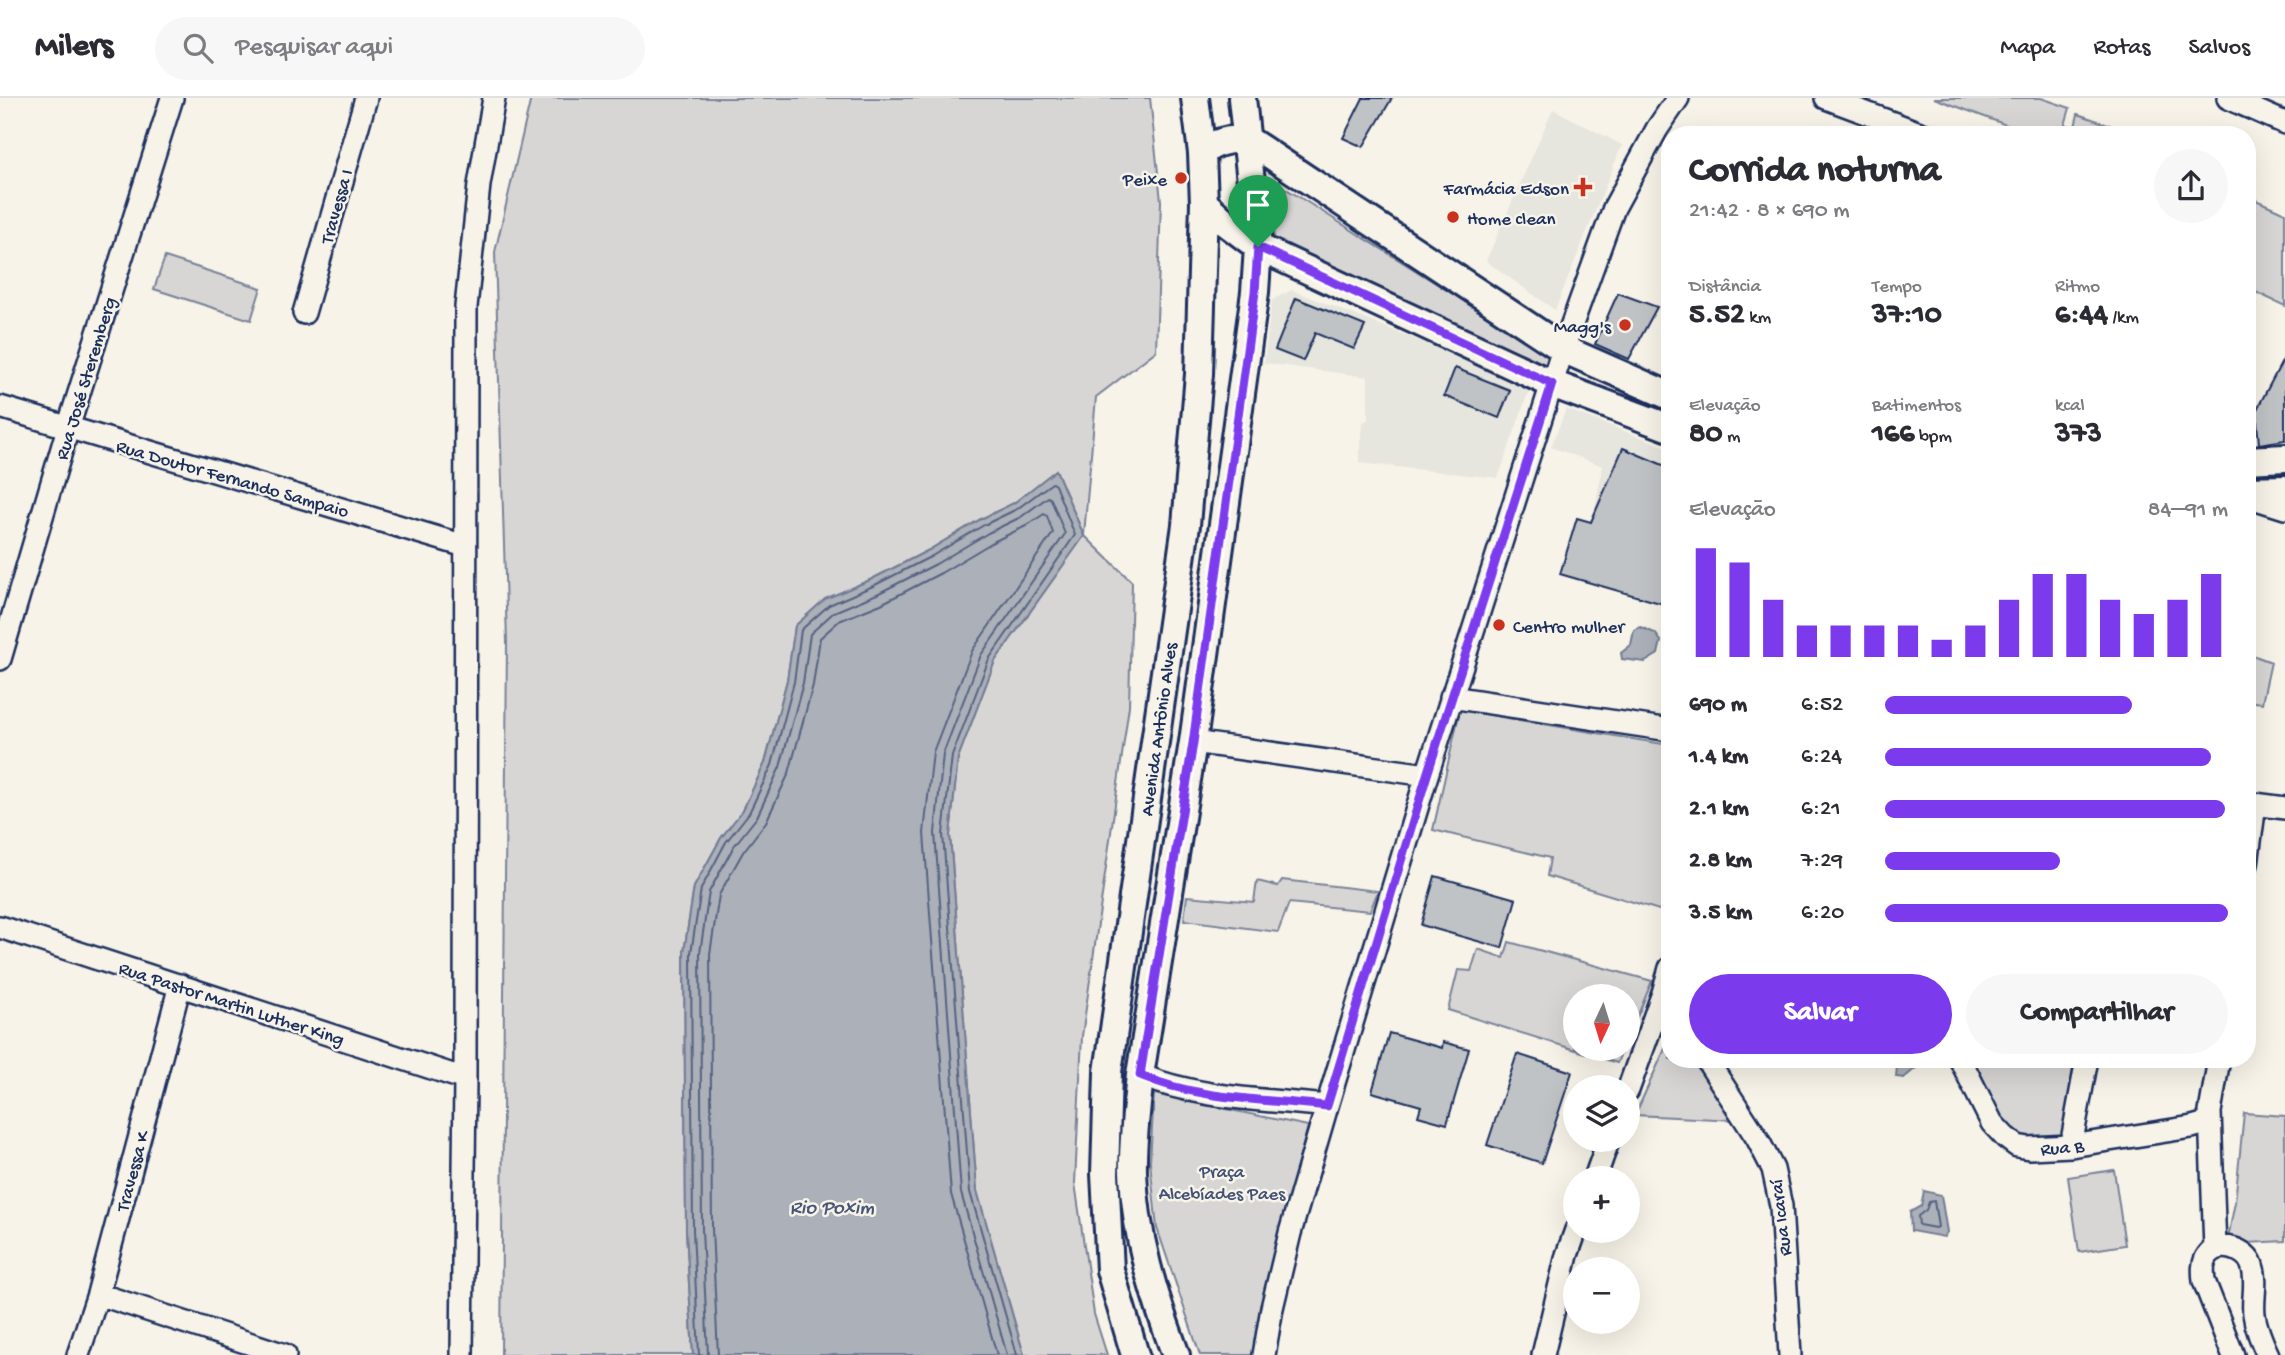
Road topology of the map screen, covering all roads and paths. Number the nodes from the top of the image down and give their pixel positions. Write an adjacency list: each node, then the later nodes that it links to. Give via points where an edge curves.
1 (172, 98): 21 (street, Rua José Steremberg)
2 (366, 98): 15 (street, Travessa I)
3 (494, 98): 28 (street, via 466,307)
4 (1195, 98): 12 (main road, Avenida Antônio Alves)
5 (1242, 98): 11 (main road, Avenida Antônio Alves)
6 (1678, 98): 16 (street, via 1614,208)
7 (1826, 98): 10 (street)
8 (2228, 98): 9 (street)
9 (2285, 123)
10 (1901, 126)
11 (1248, 140): 12 (main road, via 1220,141); 14 (main road, Avenida Antônio Alves); 16 (main road)
12 (1202, 153): 13 (main road, Avenida Antônio Alves)
13 (1204, 203): 14 (main road); 55 (main road, Avenida Antônio Alves, via 1199,374 1186,525 1108,1072 1105,1174 1110,1270)
14 (1258, 247): 17 (main road); 32 (main road, Avenida Antônio Alves)
15 (304, 313)
16 (1563, 349): 17 (street); 18 (main road)
17 (1552, 384): 20 (main road); 30 (street)
18 (1661, 392)
19 (0, 407): 21 (street, Rua Doutor Fernando Sampaio)
20 (1661, 425)
21 (68, 428): 28 (street, Rua Doutor Fernando Sampaio); 29 (street, Rua José Steremberg)
22 (2285, 458): 23 (main road)
23 (2256, 460)
24 (2285, 489): 25 (main road)
25 (2256, 490)
26 (2256, 499): 27 (street)
27 (2285, 508)
28 (465, 546): 45 (street)
29 (0, 659)
30 (1451, 697): 31 (street); 33 (street)
31 (1661, 729)
32 (1193, 743): 33 (street); 43 (main road, Avenida Antônio Alves)
33 (1427, 775): 46 (street)
34 (2256, 804): 35 (street)
35 (2285, 808)
36 (0, 926): 37 (street, Rua Pastor Martin Luther King)
37 (180, 985): 45 (street, Rua Pastor Martin Luther King); 51 (street, Travessa K)
38 (1661, 1010): 44 (street)
39 (1712, 1068): 59 (street, Rua Icaraí, via 1773,1169 1781,1206)
40 (1965, 1068): 48 (street, Rua B, via 1992,1122 2017,1146)
41 (2085, 1068): 48 (street)
42 (2217, 1068): 47 (street)
43 (1140, 1075): 46 (street, via 1189,1090); 56 (main road, Avenida Antônio Alves, via 1133,1171 1139,1232 1156,1303)
44 (1634, 1075)
45 (465, 1079): 54 (street)
46 (1327, 1106): 57 (street, via 1290,1233)
47 (2210, 1122): 48 (street, Rua B); 50 (street)
48 (2071, 1146)
49 (1571, 1243): 58 (street)
50 (2215, 1249): 60 (street, via 2207,1256 2204,1281); 61 (street, via 2243,1251 2252,1264 2254,1313)
51 (98, 1294): 52 (street, Travessa K); 53 (street)
52 (78, 1355)
53 (285, 1355)
54 (462, 1355)
55 (1135, 1355)
56 (1176, 1355)
57 (1264, 1355)
58 (1543, 1355)
59 (1790, 1355)
60 (2233, 1355)
61 (2268, 1355)

